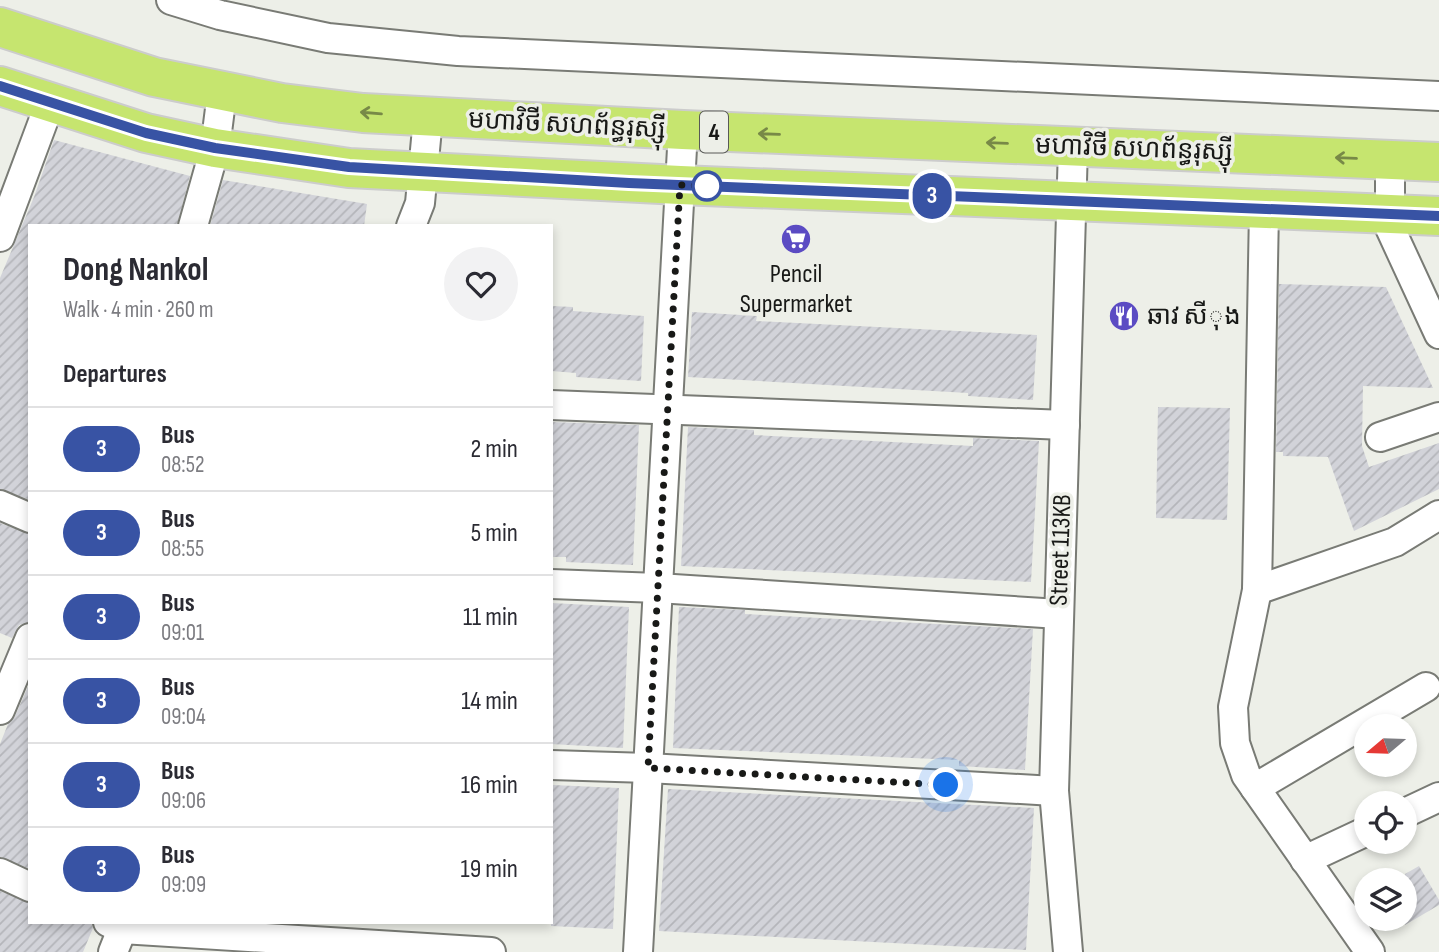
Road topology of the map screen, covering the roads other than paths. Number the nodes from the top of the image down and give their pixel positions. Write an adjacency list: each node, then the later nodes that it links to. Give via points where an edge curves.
1 (171, 0): 5 (street, via 328,38 458,51)
2 (0, 27): 4 (highway, មហាវិថី សហព័ន្ធរុស្ស៊ី / 4, via 112,65)
3 (0, 86): 6 (highway, មហាវិថី សហព័ន្ធរុស្ស៊ី / 4)
4 (222, 93): 7 (highway, មហាវិថី សហព័ន្ធរុស្ស៊ី / 4, one-way to 4); 10 (street)
5 (1439, 96)
6 (50, 103): 10 (highway, មហាវិថី សហព័ន្ធរុស្ស៊ី / 4, via 146,133); 21 (street)
7 (428, 118): 8 (highway, មហាវិថី សហព័ន្ធរុស្ស៊ី / 4); 13 (street)
8 (683, 130): 9 (highway, មហាវិថី សហព័ន្ធរុស្ស៊ី / 4, one-way to 8); 14 (street)
9 (1073, 146): 11 (highway, មហាវិថី សហព័ន្ធរុស្ស៊ី / 4, one-way to 9); 15 (street, Street 113KB)
10 (215, 148): 13 (highway, មហាវិថី សហព័ន្ធរុស្ស៊ី / 4); 19 (street)
11 (1390, 160): 12 (highway, មហាវិថី សហព័ន្ធរុស្ស៊ី / 4); 17 (street)
12 (1439, 162)
13 (423, 173): 14 (highway, មហាវិថី សហព័ន្ធរុស្ស៊ី / 4); 20 (street, via 420,203)
14 (680, 185): 15 (highway, មហាវិថី សហព័ន្ធរុស្ស៊ី / 4); 24 (street)
15 (1073, 202): 16 (highway, មហាវិថី សហព័ន្ធរុស្ស៊ី / 4); 26 (street, Street 113KB)
16 (1264, 210): 17 (highway, មហាវិថី សហព័ន្ធរុស្ស៊ី / 4); 33 (street)
17 (1390, 214): 18 (highway, មហាវិថី សហព័ន្ធរុស្ស៊ី / 4); 22 (street, via 1390,228)
18 (1439, 216)
19 (194, 224)
20 (412, 224)
21 (0, 237)
22 (1439, 334)
23 (553, 405): 24 (street)
24 (667, 410): 26 (street); 32 (street)
25 (1439, 416): 27 (street)
26 (1065, 425): 34 (street, Street 113KB)
27 (1380, 437)
28 (0, 505): 30 (street)
29 (1439, 515): 33 (street, via 1395,542)
30 (28, 517)
31 (553, 584): 32 (street)
32 (658, 588): 34 (street); 39 (street)
33 (1256, 590): 40 (street, via 1234,707 1236,743)
34 (1059, 614): 41 (street, Street 113KB)
35 (28, 643): 37 (street)
36 (1426, 687): 40 (street)
37 (0, 710)
38 (553, 765): 39 (street)
39 (648, 768): 41 (street); 51 (street)
40 (1255, 788): 45 (street)
41 (1054, 791): 52 (street, Street 113KB)
42 (1439, 797): 43 (street)
43 (1417, 807)
44 (1354, 837): 45 (street)
45 (1304, 860): 53 (street)
46 (0, 873): 47 (street)
47 (28, 886)
48 (117, 931): 49 (street)
49 (308, 946): 50 (street)
50 (491, 952)
51 (638, 952)
52 (1068, 952)
53 (1370, 952)

